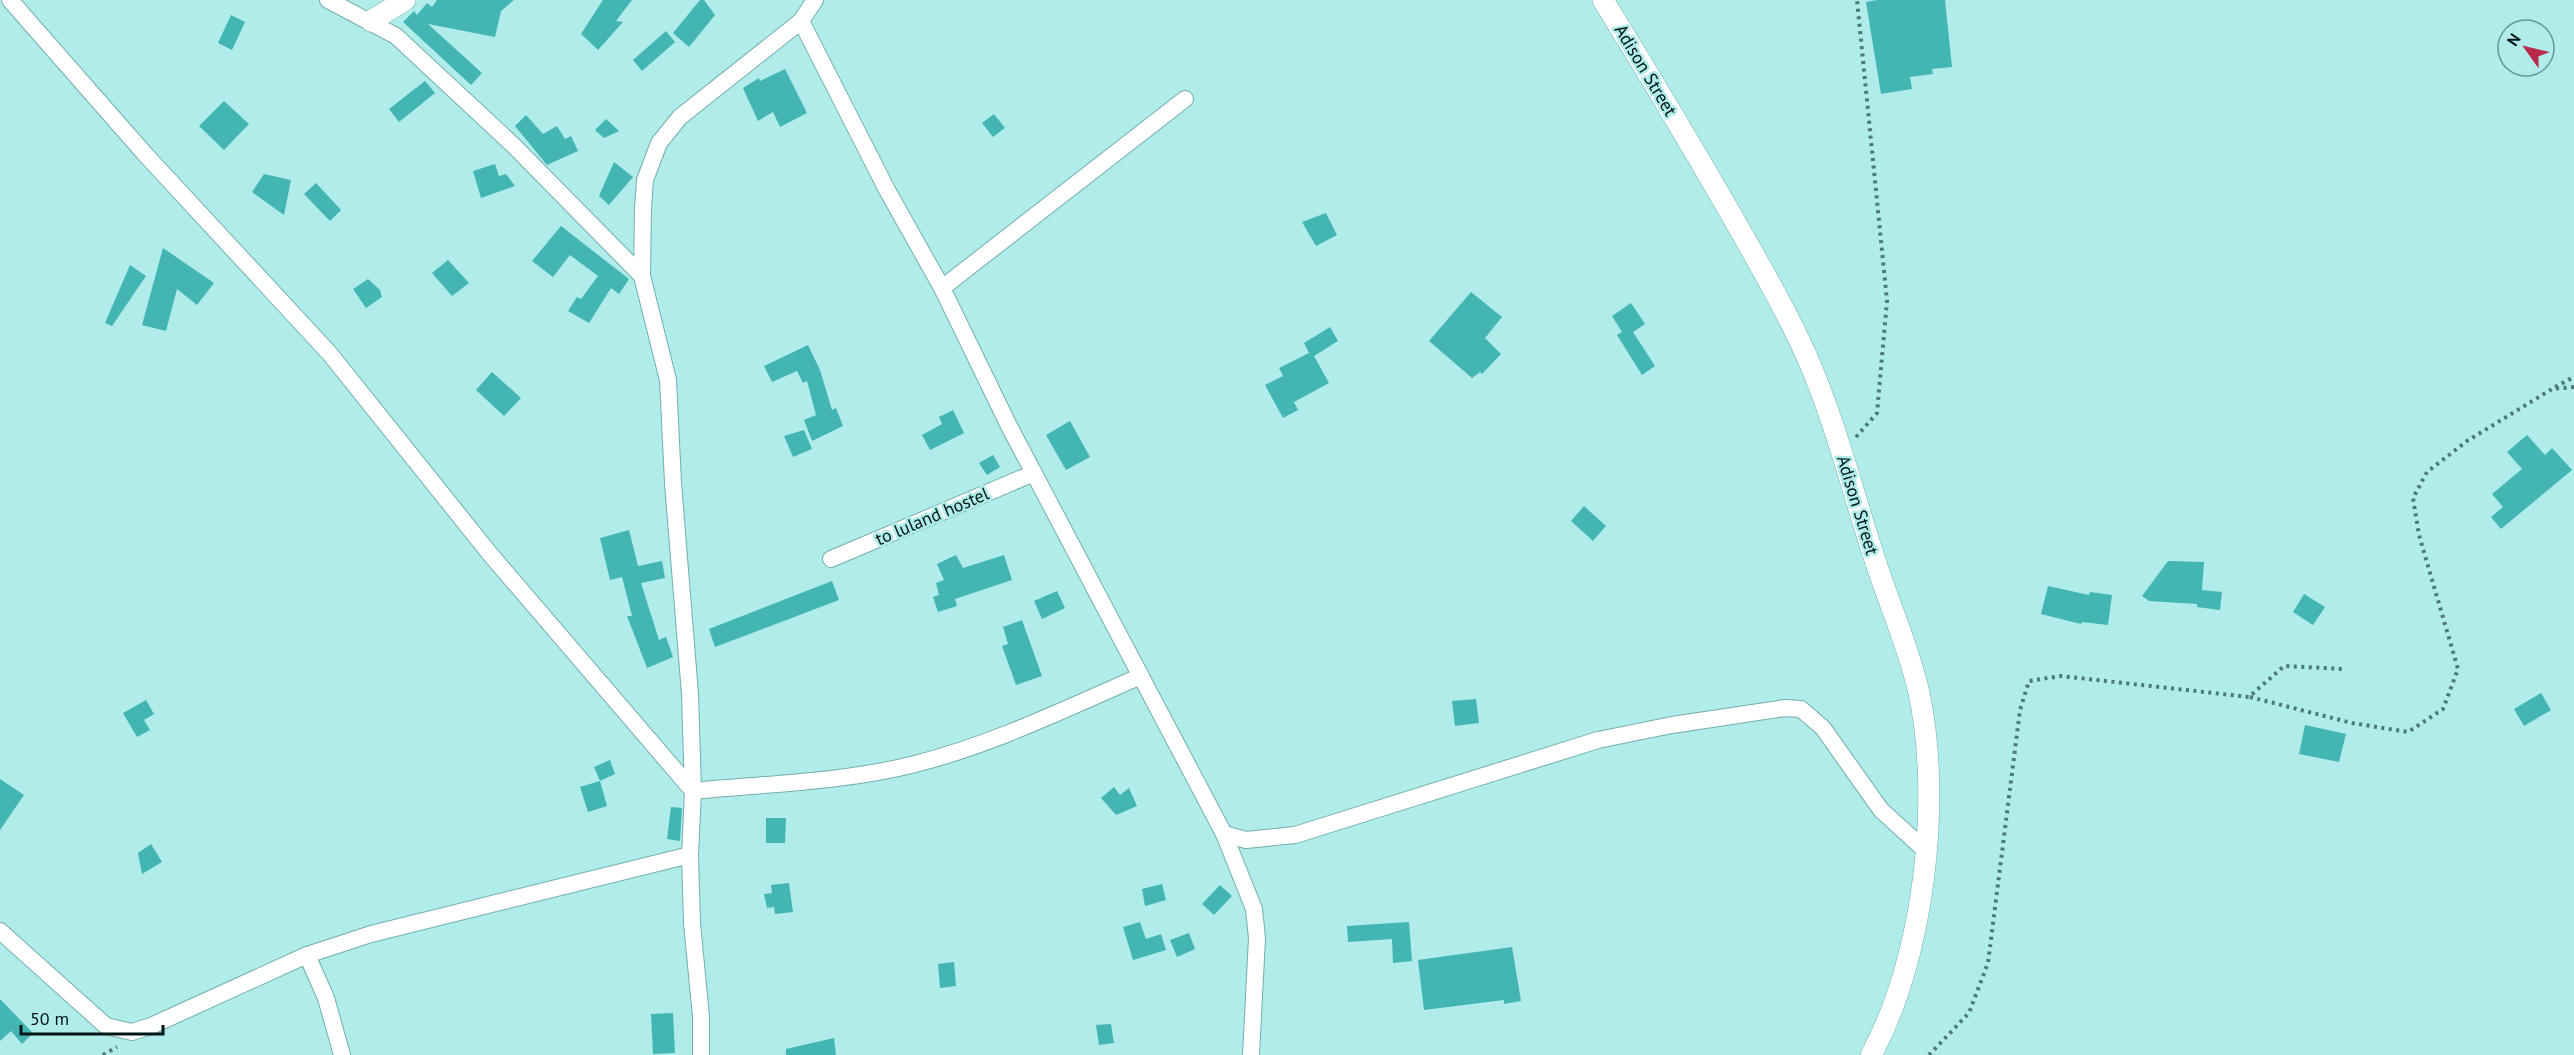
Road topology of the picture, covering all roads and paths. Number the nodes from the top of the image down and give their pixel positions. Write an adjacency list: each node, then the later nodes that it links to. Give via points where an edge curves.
1 (10, 0): 21 (street, via 144,153 330,354 490,554)
2 (328, 0): 7 (street)
3 (405, 0): 7 (street)
4 (815, 0): 8 (street)
5 (1603, 0): 15 (street, Adison Street, via 1783,306 1825,403)
6 (1856, 0): 15 (path, via 1887,301 1877,413)
7 (371, 21): 10 (street, via 396,36 514,146)
8 (801, 21): 10 (street, via 680,117 659,143 645,180); 11 (street)
9 (1185, 99): 11 (street)
10 (642, 276): 21 (street, via 668,380)
11 (942, 288): 16 (street)
12 (2574, 376): 14 (path)
13 (2574, 387): 14 (path)
14 (2552, 389): 20 (path, via 2467,441 2427,472 2413,498 2419,535 2458,669 2443,709 2408,732 2352,723)
15 (1842, 454): 23 (street, Adison Street, via 1919,695 1926,739)
16 (1034, 472): 17 (street, to luland hostel); 19 (street)
17 (831, 559)
18 (2344, 669): 20 (path, via 2284,666)
19 (1141, 676): 21 (street, via 1027,726 913,765); 22 (street)
20 (2249, 697): 31 (path, via 2061,676 2029,681 2020,710 1988,963 1969,1013)
21 (693, 791): 24 (street)
22 (1224, 834): 23 (street, via 1246,840 1295,835 1598,740 1672,724 1785,708 1801,709 1822,728 1881,810); 29 (street, via 1254,909 1257,938)
23 (1925, 850): 30 (street, Adison Street, via 1922,898 1909,949 1891,1012)
24 (690, 855): 26 (street, via 371,934); 28 (street)
25 (0, 931): 26 (street, via 106,1026 132,1032)
26 (307, 955): 27 (street, via 326,998)
27 (342, 1055)
28 (701, 1055)
29 (1251, 1055)
30 (1871, 1055)
31 (1929, 1055)

